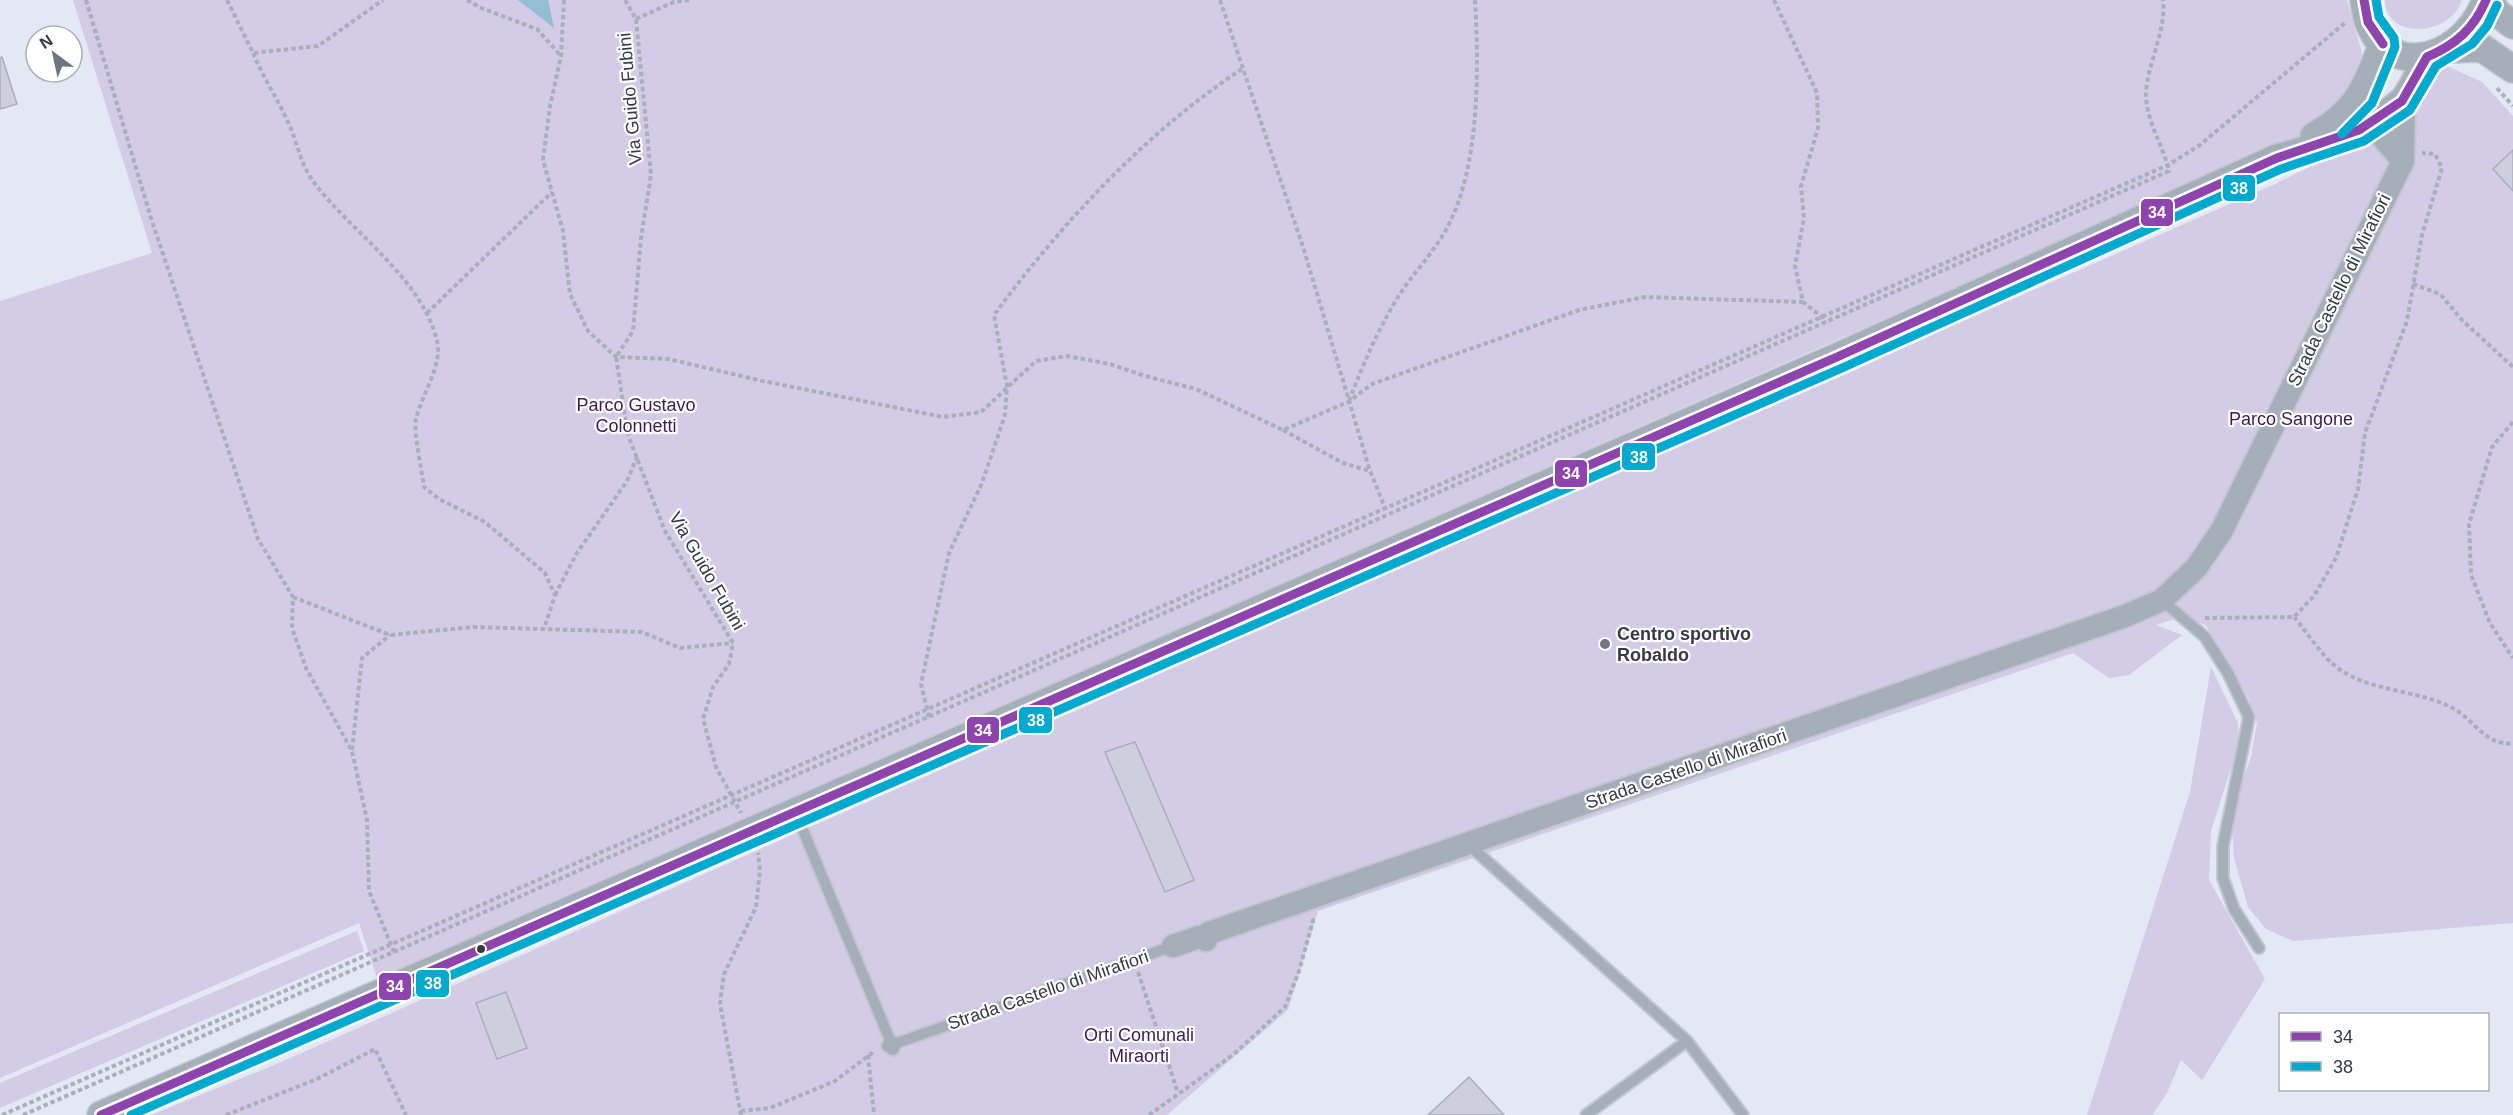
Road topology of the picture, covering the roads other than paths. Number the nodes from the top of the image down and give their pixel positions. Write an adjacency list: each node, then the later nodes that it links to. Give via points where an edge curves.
1 (2488, 0): 3 (street); 5 (street, Strada Castello di Mirafiori, via 2465,36)
2 (2354, 7): 4 (street)
3 (2513, 25)
4 (2383, 44): 5 (street, via 2412,58); 7 (street)
5 (2438, 53): 6 (street, via 2482,48); 8 (street, Strada Castello di Mirafiori)
6 (2513, 69)
7 (2362, 96): 9 (street); 11 (street, via 2335,125)
8 (2403, 99): 9 (street, Strada Castello di Mirafiori); 10 (street, Strada Castello di Mirafiori)
9 (2371, 124): 10 (street); 11 (street, Strada Castello di Mirafiori, via 2320,146)
10 (2403, 156): 12 (street, Strada Castello di Mirafiori, via 2222,530 2196,568)
11 (2277, 158): 13 (street, Strada Castello di Mirafiori, via 1837,357)
12 (2162, 600): 14 (street, Strada Castello di Mirafiori); 16 (lane, via 2205,637 2222,661 2249,717 2223,846 2223,878 2234,909)
13 (795, 811): 15 (lane, Strada Castello di Mirafiori, via 893,1041); 18 (street, Strada Castello di Mirafiori)
14 (1468, 844): 15 (street, Strada Castello di Mirafiori); 17 (lane)
15 (1173, 946)
16 (2259, 948)
17 (1687, 1041): 19 (lane); 20 (lane)
18 (101, 1115)
19 (1587, 1115)
20 (1743, 1115)

